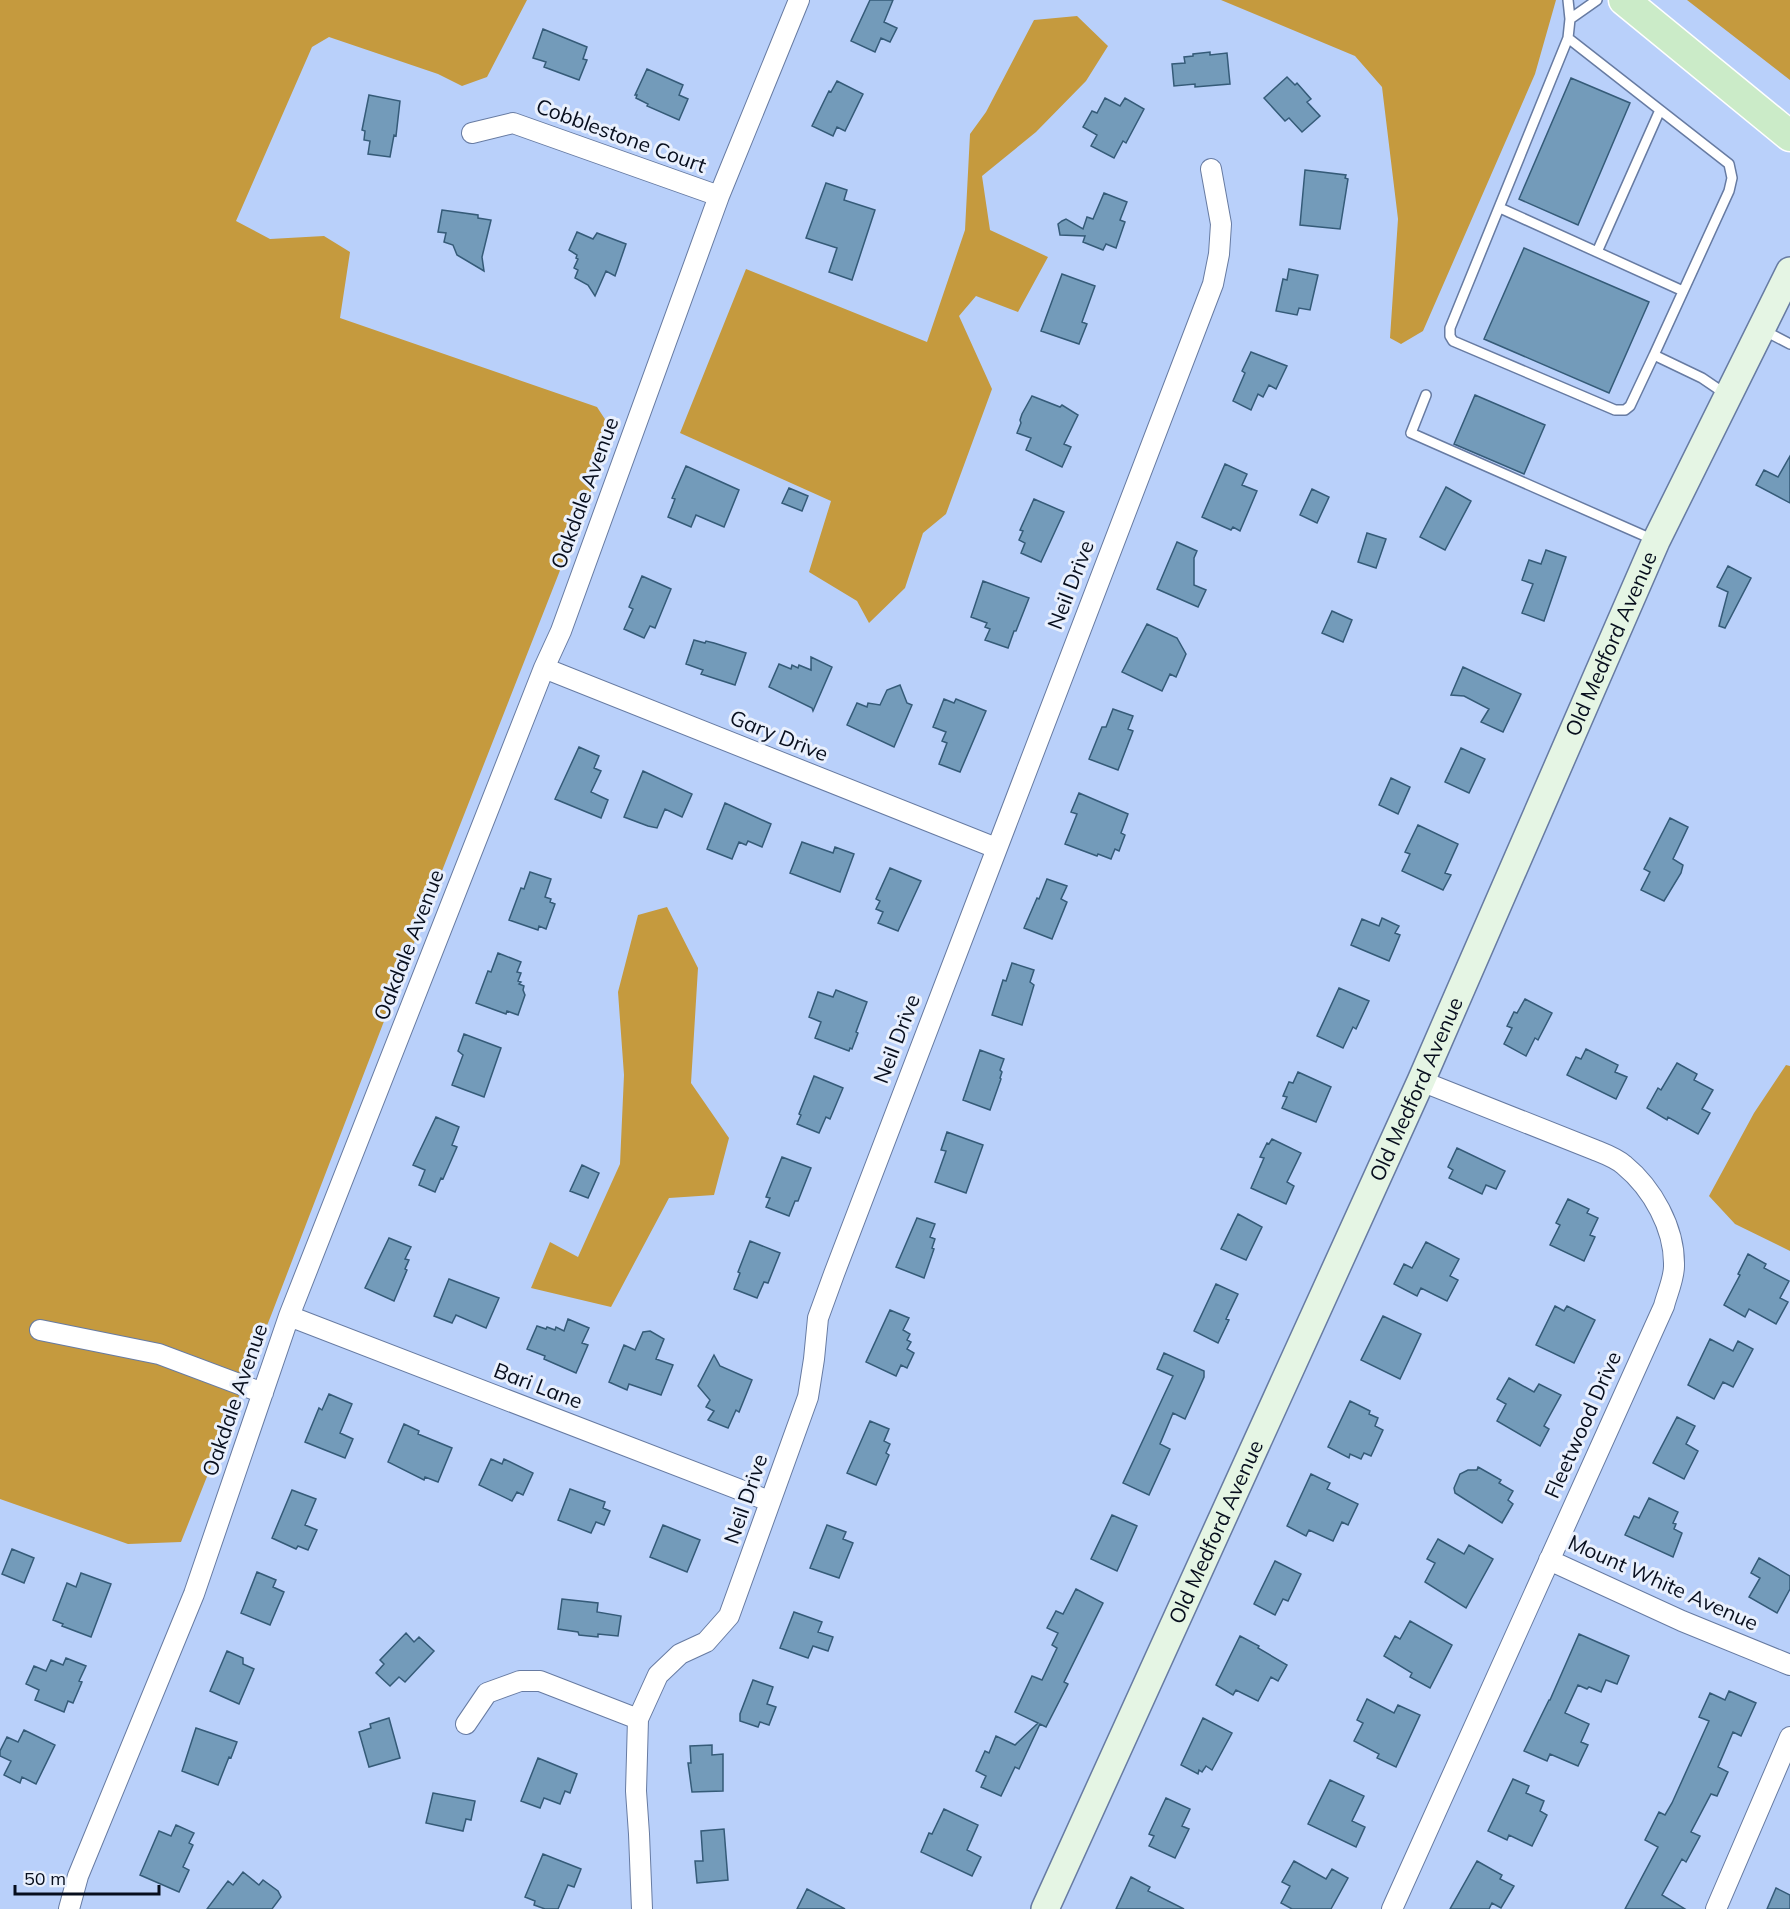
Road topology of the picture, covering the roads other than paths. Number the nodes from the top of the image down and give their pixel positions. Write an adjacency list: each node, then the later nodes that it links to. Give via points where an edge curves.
1 (799, 0): 11 (street, Oakdale Avenue)
2 (1568, 0): 5 (lane)
3 (1597, 0): 5 (lane)
4 (1624, 0): 9 (main road)
5 (1570, 19): 6 (lane)
6 (1568, 38): 7 (lane); 12 (lane)
7 (1660, 110): 13 (lane); 15 (lane, via 1729,164 1732,178)
8 (472, 133): 11 (street, Cobblestone Court, via 513,123)
9 (1790, 136)
10 (1211, 169): 23 (street, Neil Drive, via 1221,224 1212,284)
11 (719, 196): 22 (street, Oakdale Avenue, via 561,631)
12 (1500, 208): 13 (lane); 18 (lane, via 1450,328 1453,341 1615,410 1630,406)
13 (1597, 252): 15 (lane)
14 (1790, 271): 16 (street, Old Medford Avenue)
15 (1683, 291): 18 (lane)
16 (1762, 330): 17 (lane); 20 (street, Old Medford Avenue)
17 (1790, 344)
18 (1654, 355): 20 (lane)
19 (1426, 395): 21 (lane, via 1411,433)
20 (1729, 396): 21 (street, Old Medford Avenue)
21 (1656, 541): 24 (street, Old Medford Avenue)
22 (544, 668): 23 (street, Gary Drive); 25 (street, Oakdale Avenue)
23 (996, 848): 28 (street, Neil Drive, via 818,1318 808,1397)
24 (1421, 1081): 29 (street, Fleetwood Drive, via 1622,1163 1646,1186 1671,1239 1675,1267 1664,1306); 36 (street, Old Medford Avenue)
25 (289, 1316): 27 (street, Oakdale Avenue); 28 (street, Bari Lane)
26 (40, 1330): 27 (street, via 159,1354)
27 (263, 1394): 34 (street, Oakdale Avenue, via 194,1594 78,1876)
28 (769, 1501): 31 (street, Neil Drive, via 729,1616 706,1642 680,1654 658,1676)
29 (1549, 1560): 30 (street, Mount White Avenue); 37 (street, Fleetwood Drive)
30 (1790, 1665)
31 (638, 1719): 32 (street, via 540,1681 520,1681 488,1693); 35 (street, Neil Drive, via 636,1791)
32 (466, 1724)
33 (1790, 1737): 38 (street)
34 (71, 1908)
35 (642, 1909)
36 (1045, 1909)
37 (1392, 1909)
38 (1716, 1909)

